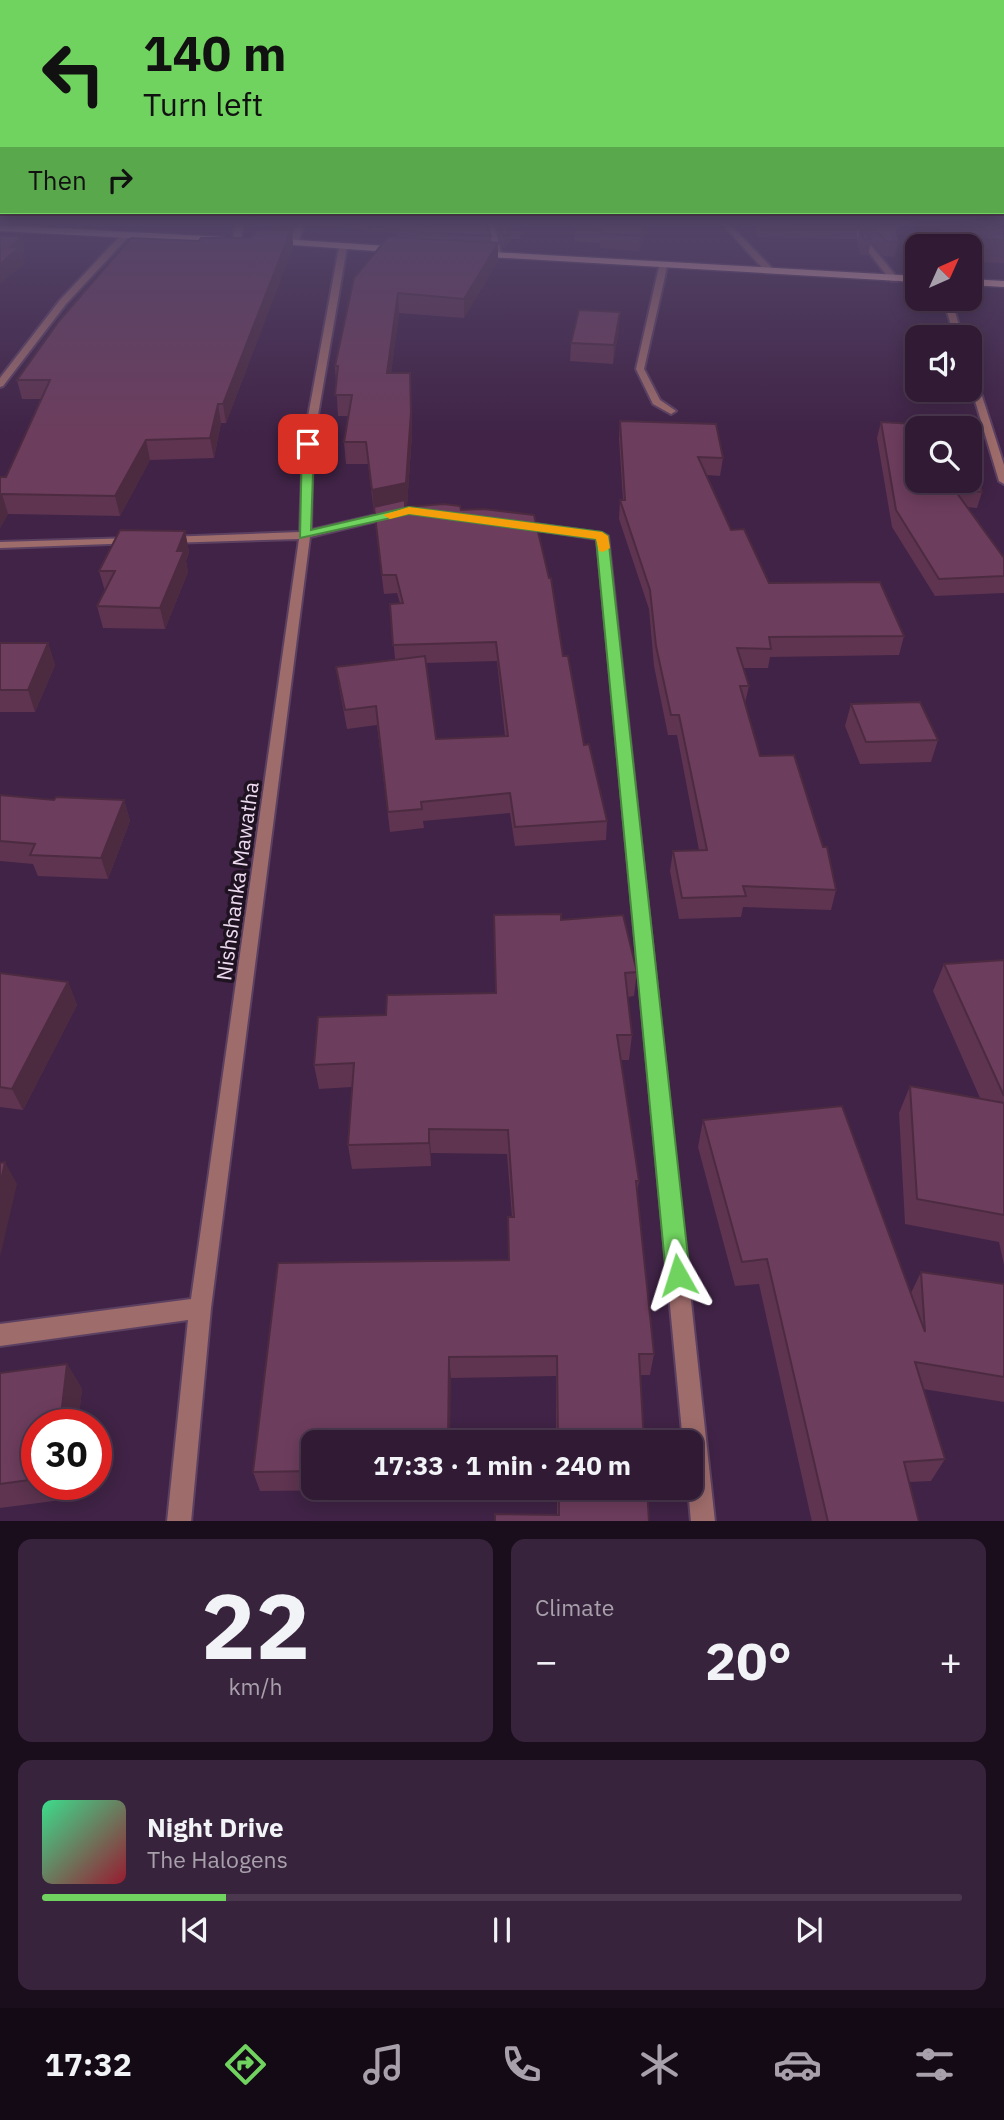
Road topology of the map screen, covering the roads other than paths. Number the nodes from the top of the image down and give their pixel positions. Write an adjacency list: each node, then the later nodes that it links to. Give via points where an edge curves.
1 (70, 295): 4 (street)
2 (334, 295): 10 (street, Nishshanka Mawatha, via 308,444)
3 (657, 295): 6 (street, via 640,369 656,402)
4 (0, 384)
5 (980, 402): 7 (street)
6 (671, 411)
7 (1004, 481)
8 (409, 511): 10 (street)
9 (506, 523): 15 (street, via 602,536)
10 (305, 536): 11 (street); 12 (street, Nishshanka Mawatha)
11 (0, 545)
12 (200, 1308): 13 (street); 14 (street, Nishshanka Mawatha)
13 (0, 1335)
14 (179, 1521)
15 (704, 1521)

